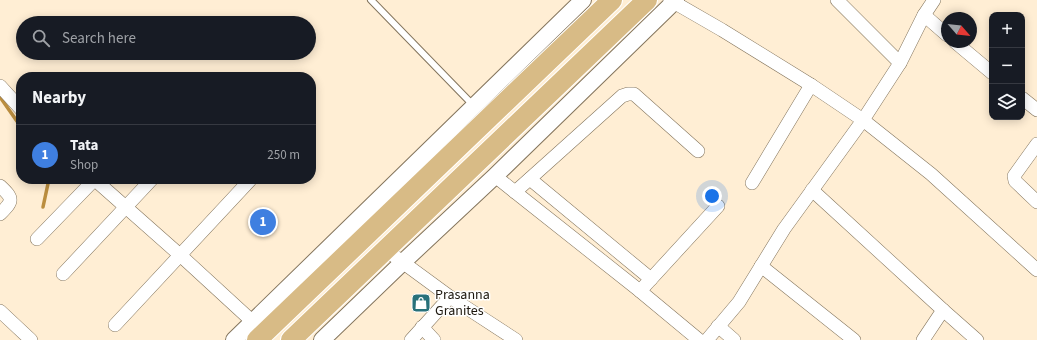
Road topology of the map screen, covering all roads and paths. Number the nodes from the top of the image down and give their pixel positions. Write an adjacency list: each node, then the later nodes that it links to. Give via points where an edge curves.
1 (371, 0): 16 (lane)
2 (583, 0): 16 (street)
3 (612, 0): 50 (main road)
4 (647, 0): 36 (main road)
5 (837, 0): 10 (street)
6 (673, 1): 13 (street); 21 (street)
7 (928, 5): 8 (street); 10 (street)
8 (941, 26)
9 (962, 48): 11 (street)
10 (900, 63): 18 (street)
11 (989, 70)
12 (0, 86): 15 (street)
13 (811, 86): 18 (street); 23 (street)
14 (1025, 100): 17 (street)
15 (16, 104)
16 (474, 106): 50 (street)
17 (1037, 110)
18 (862, 120): 29 (street); 40 (street, via 931,174)
19 (1037, 144): 31 (street, via 1014,176 1015,181)
20 (698, 151): 22 (street, via 634,94 628,94 622,96)
21 (495, 176): 30 (street); 38 (street)
22 (530, 179): 30 (street); 42 (street)
23 (752, 183)
24 (89, 184): 35 (street)
25 (100, 184): 33 (street)
26 (147, 184): 33 (street)
27 (246, 184): 37 (street)
28 (0, 186): 34 (street, via 10,196 10,202)
29 (812, 190): 39 (street); 45 (street)
30 (515, 192): 43 (street)
31 (1037, 202)
32 (718, 206): 42 (street)
33 (126, 207): 37 (street); 41 (street)
34 (0, 214)
35 (37, 239)
36 (386, 250): 38 (street); 53 (main road)
37 (180, 255): 47 (street); 50 (street)
38 (403, 262): 44 (street); 54 (street)
39 (761, 266): 48 (street, via 740,302); 61 (street)
40 (1037, 270)
41 (63, 274)
42 (652, 279): 43 (street)
43 (640, 291): 58 (street)
44 (450, 297): 49 (street); 57 (street)
45 (942, 310): 62 (street); 63 (street)
46 (0, 311): 51 (street)
47 (114, 325)
48 (718, 326): 59 (street); 60 (street)
49 (422, 327): 55 (street); 56 (street)
50 (255, 331): 52 (street)
51 (31, 340)
52 (234, 340)
53 (291, 340)
54 (322, 340)
55 (411, 340)
56 (434, 340)
57 (516, 340)
58 (699, 340)
59 (707, 340)
60 (734, 340)
61 (854, 340)
62 (923, 340)
63 (978, 340)

